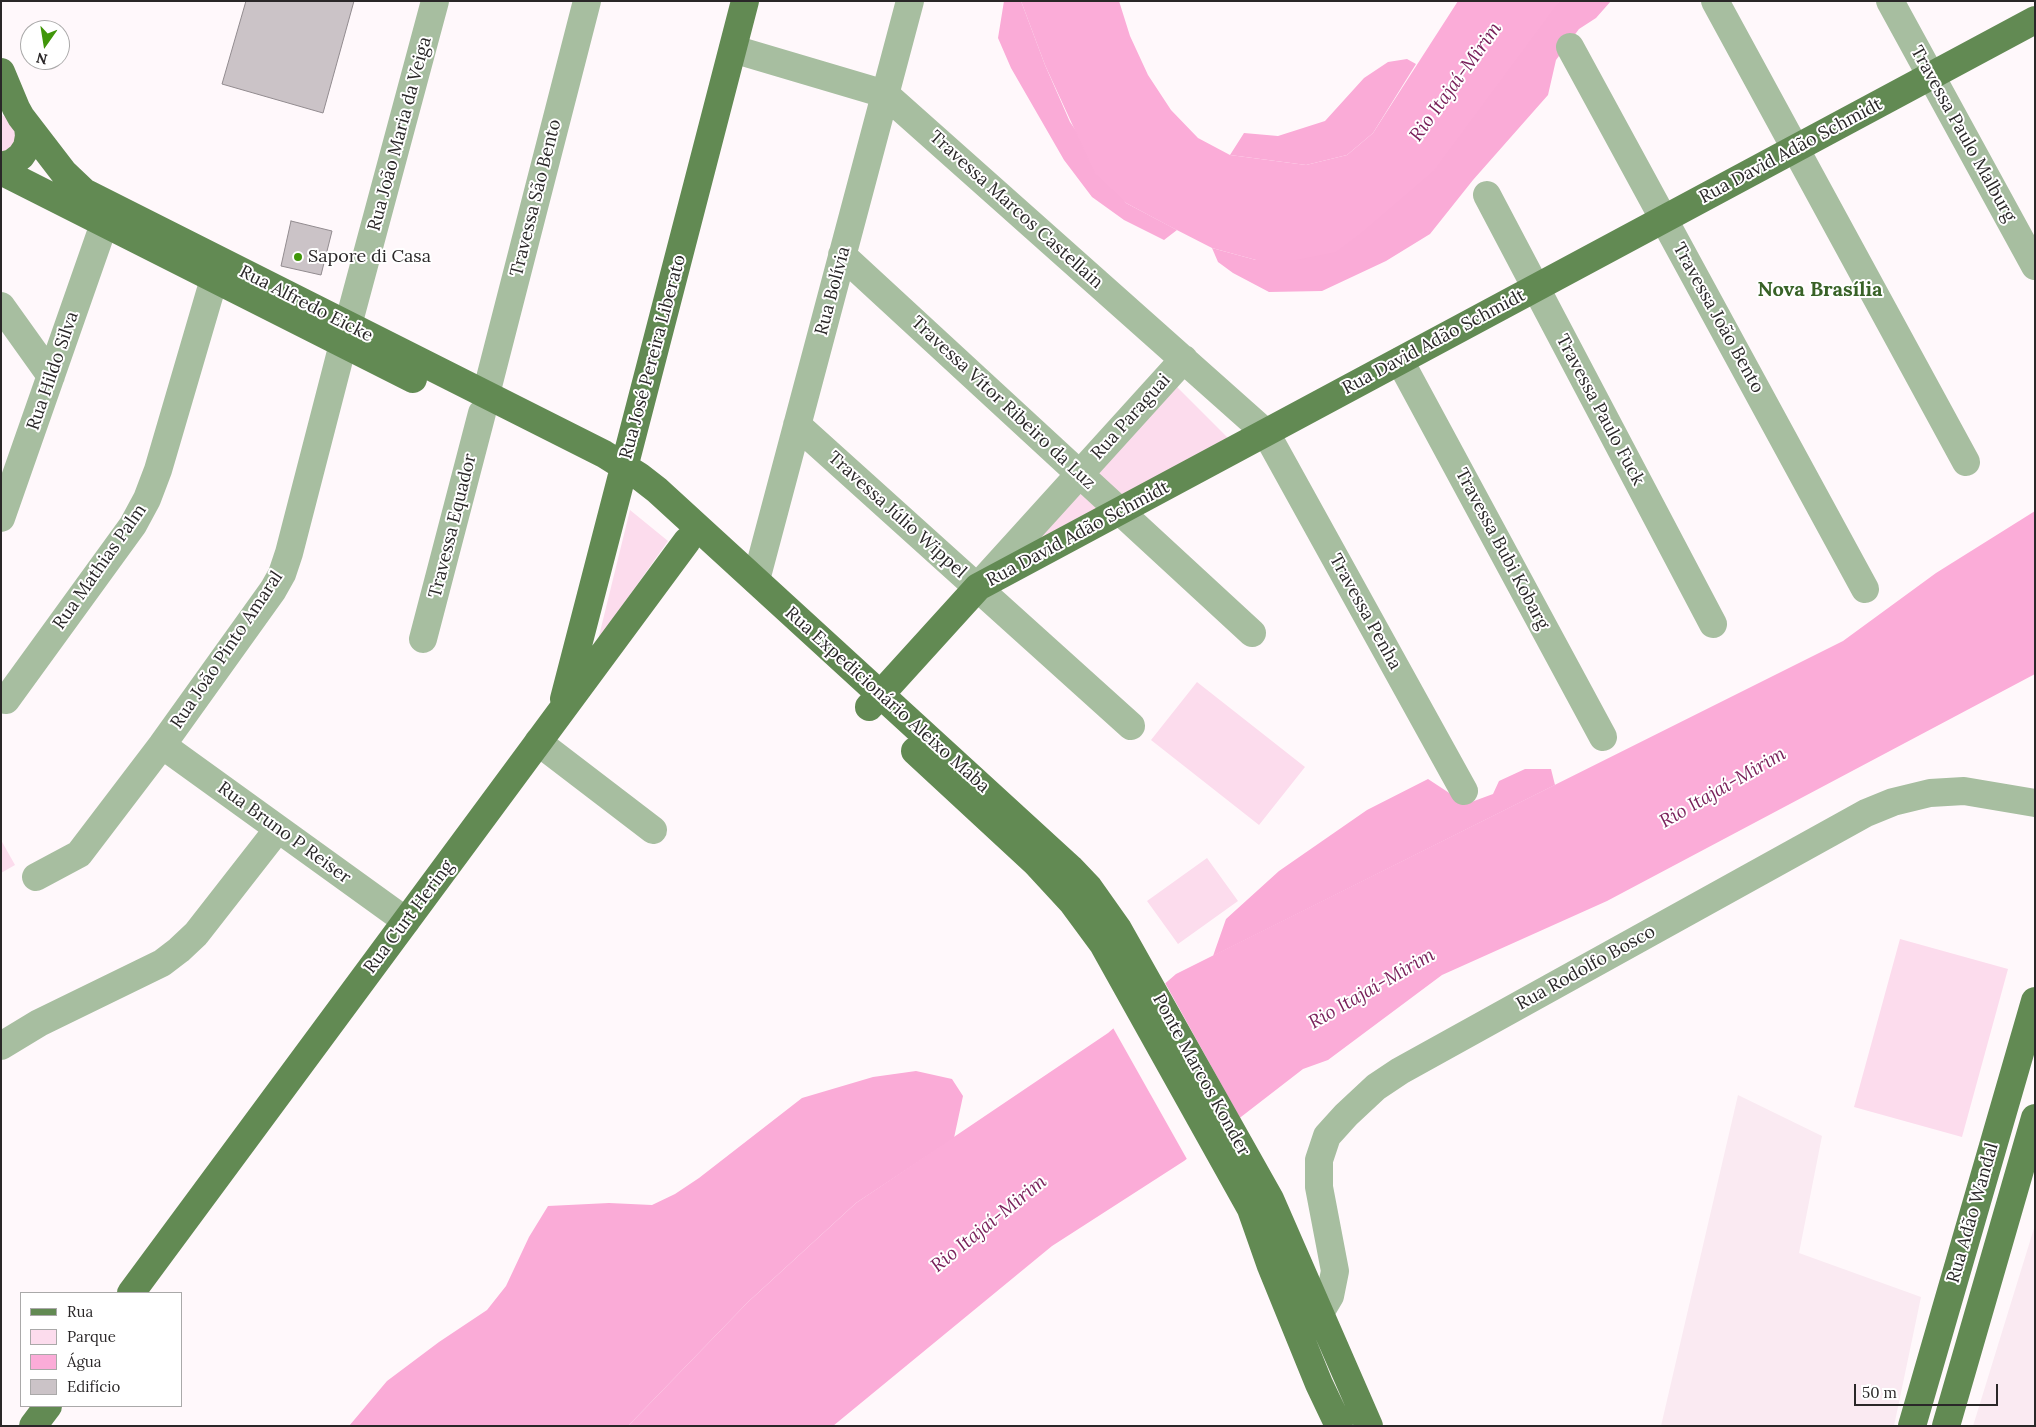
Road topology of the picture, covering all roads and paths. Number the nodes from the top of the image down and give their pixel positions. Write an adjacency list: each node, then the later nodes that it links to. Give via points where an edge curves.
1 (435, 1): 25 (street, Rua João Maria da Veiga)
2 (587, 1): 29 (street, Travessa São Bento)
3 (746, 1): 9 (main road, Rua José Pereira Liberato)
4 (910, 1): 12 (street, Rua Bolívia)
5 (1715, 1): 14 (street)
6 (1890, 1): 11 (street, Travessa Paulo Malburg)
7 (2035, 20): 11 (main road, Rua David Adão Schmidt)
8 (1570, 46): 18 (street, Travessa João Bento)
9 (733, 49): 12 (street, Travessa Marcos Castellain); 34 (main road, Rua José Pereira Liberato)
10 (1, 72): 13 (main road, Rua Alfredo Eicke)
11 (1931, 76): 14 (main road, Rua David Adão Schmidt); 21 (street, Travessa Paulo Malburg)
12 (885, 94): 20 (street, Rua Bolívia); 26 (street, Travessa Marcos Castellain)
13 (15, 112): 15 (main road, via 29,136 21,156); 25 (main road, Rua Alfredo Eicke, via 64,173 84,192)
14 (1795, 149): 18 (main road, Rua David Adão Schmidt); 32 (street)
15 (1, 166)
16 (1, 171): 19 (main road, Rua Alfredo Eicke)
17 (1488, 195): 23 (street, Travessa Paulo Fuck)
18 (1664, 219): 23 (main road, Rua David Adão Schmidt); 40 (street, Travessa João Bento)
19 (104, 224): 22 (main road, Rua Alfredo Eicke); 28 (street, Rua Hildo Silva)
20 (842, 255): 30 (street, Rua Bolívia); 33 (street, Travessa Vítor Ribeiro da Luz)
21 (2035, 266)
22 (214, 279): 25 (main road, Rua Alfredo Eicke); 44 (street, Rua Mathias Palm, via 148,499 133,525)
23 (1536, 288): 27 (main road, Rua David Adão Schmidt); 41 (street, Travessa Paulo Fuck)
24 (1, 306): 28 (street)
25 (346, 334): 29 (main road, Rua Alfredo Eicke); 50 (street, Rua João Pinto Amaral, via 282,574)
26 (1184, 359): 31 (street, Travessa Marcos Castellain); 33 (street, Rua Paraguai)
27 (1400, 361): 31 (main road, Rua David Adão Schmidt); 48 (street, Travessa Bubi Kobarg)
28 (51, 376): 36 (street, Rua Hildo Silva)
29 (484, 404): 34 (main road, Rua Alfredo Eicke); 43 (street, Travessa Equador)
30 (797, 425): 38 (street, Rua Bolívia); 39 (street, Travessa Júlio Wippel)
31 (1266, 433): 35 (main road, Rua David Adão Schmidt); 51 (street, Travessa Penha)
32 (1966, 462)
33 (1080, 474): 35 (street, Travessa Vítor Ribeiro da Luz); 39 (street, Rua Paraguai)
34 (622, 475): 37 (main road, Rua Expedicionário Aleixo Maba, via 650,507); 38 (main road, Rua Expedicionário Aleixo Maba, via 657,490); 46 (main road, Rua José Pereira Liberato)
35 (1120, 512): 39 (main road, Rua David Adão Schmidt); 42 (street, Travessa Vítor Ribeiro da Luz)
36 (1, 518)
37 (687, 541): 45 (main road, Rua Expedicionário Aleixo Maba); 46 (main road, Rua Curt Hering)
38 (756, 580): 45 (main road, Rua Expedicionário Aleixo Maba)
39 (978, 587): 45 (main road, Rua David Adão Schmidt); 47 (street, Travessa Júlio Wippel)
40 (1865, 589)
41 (1713, 624)
42 (1252, 633)
43 (424, 638)
44 (6, 700)
45 (875, 701): 57 (main road, Rua Expedicionário Aleixo Maba, via 1036,863 1072,902 1103,944)
46 (560, 713): 49 (main road, Rua Curt Hering)
47 (1131, 726)
48 (1603, 737)
49 (538, 742): 54 (street); 56 (main road, Rua Curt Hering)
50 (162, 745): 53 (street, Rua Bruno P Reiser); 55 (street, Rua João Pinto Amaral, via 79,854)
51 (1464, 791)
52 (2035, 803): 63 (street, Rua Rodolfo Bosco, via 1964,791 1893,802 1866,813 1408,1066 1376,1087 1327,1136 1319,1160 1319,1187 1335,1270 1330,1296)
53 (278, 829): 56 (street, Rua Bruno P Reiser); 59 (street, via 196,934 162,964)
54 (653, 830)
55 (36, 877)
56 (406, 921): 62 (main road, Rua Curt Hering)
57 (1123, 957): 61 (main road, Ponte Marcos Konder)
58 (2035, 1001): 68 (main road, Rua Adão Wandal)
59 (1, 1046)
60 (2035, 1118): 69 (main road, Rua Adão Wandal)
61 (1260, 1204): 63 (main road); 66 (main road, via 1272,1266)
62 (132, 1292)
63 (1320, 1313): 67 (main road)
64 (47, 1407): 65 (main road)
65 (33, 1426)
66 (1339, 1426)
67 (1369, 1426)
68 (1912, 1426)
69 (1946, 1426)

